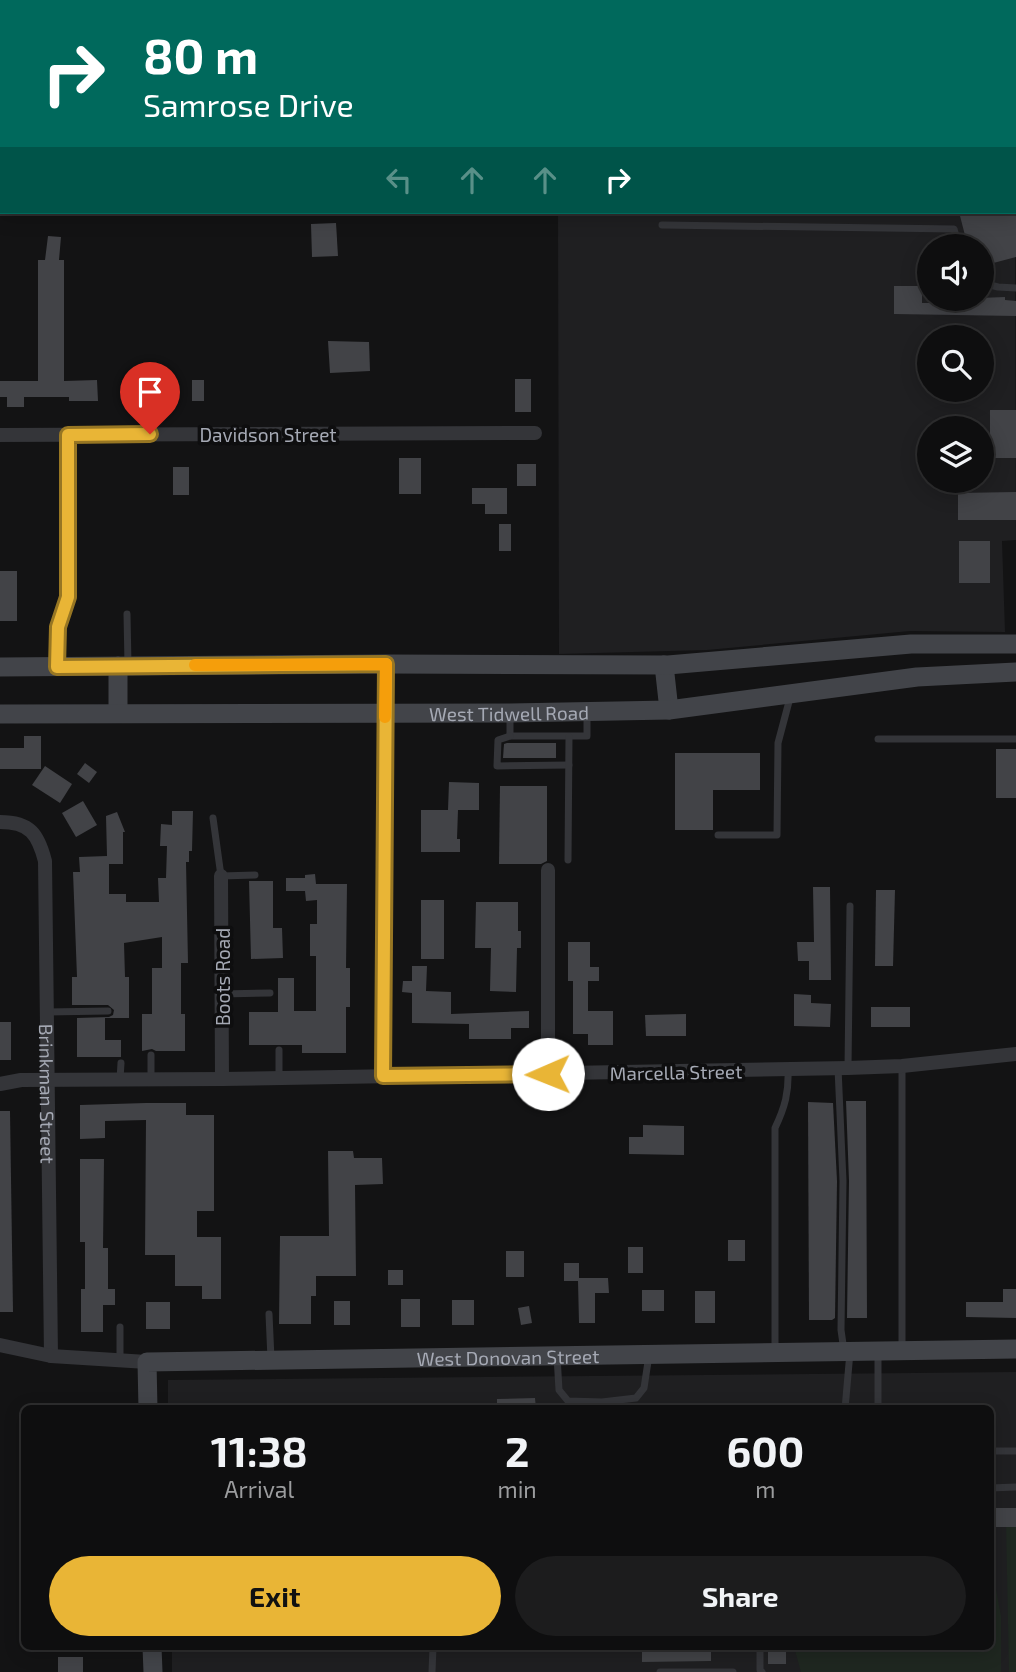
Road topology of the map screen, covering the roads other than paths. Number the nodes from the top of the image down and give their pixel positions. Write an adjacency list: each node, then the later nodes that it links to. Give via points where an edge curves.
1 (662, 225): 2 (lane, via 954,229)
2 (955, 234)
3 (994, 287): 4 (lane)
4 (1016, 288)
5 (535, 433): 7 (street, Davidson Street)
6 (0, 435): 7 (street, Davidson Street)
7 (68, 435): 15 (street, via 68,597 58,627)
8 (127, 614): 13 (lane)
9 (911, 644): 10 (main road); 12 (main road); 17 (main road)
10 (1016, 644)
11 (386, 664): 12 (main road); 13 (main road); 22 (street)
12 (664, 665): 19 (main road)
13 (123, 666): 15 (main road); 21 (main road)
14 (0, 667): 15 (main road)
15 (57, 667)
16 (1016, 672): 17 (main road, West Tidwell Road)
17 (917, 677): 18 (main road, West Tidwell Road)
18 (792, 694): 19 (main road, West Tidwell Road); 32 (lane, via 778,743 777,835)
19 (669, 710): 20 (main road, West Tidwell Road)
20 (587, 712): 23 (main road, West Tidwell Road); 26 (lane, via 587,736)
21 (118, 713): 22 (main road, West Tidwell Road); 24 (main road, West Tidwell Road)
22 (385, 713): 23 (main road, West Tidwell Road); 50 (street)
23 (510, 713): 25 (lane)
24 (0, 714)
25 (510, 736): 26 (lane); 29 (lane, via 498,740 497,766)
26 (569, 737): 29 (lane)
27 (878, 739): 28 (lane)
28 (1016, 739)
29 (569, 765): 33 (lane)
30 (213, 818): 36 (lane)
31 (0, 821): 41 (street, Brinkman Street, via 22,824 41,844)
32 (718, 835)
33 (568, 860)
34 (548, 870): 49 (street)
35 (255, 875): 36 (lane)
36 (221, 876): 39 (street, Boots Road)
37 (850, 906): 47 (lane)
38 (270, 993): 39 (lane)
39 (222, 994): 54 (street, Boots Road)
40 (108, 1011): 41 (lane)
41 (47, 1012): 55 (street, Brinkman Street)
42 (279, 1050): 51 (lane)
43 (1016, 1054): 46 (street, Marcella Street)
44 (152, 1055): 53 (lane)
45 (121, 1063): 52 (lane)
46 (902, 1066): 47 (street, Marcella Street); 61 (lane)
47 (843, 1068): 48 (street, Marcella Street); 62 (lane, via 841,1330)
48 (788, 1069): 49 (street, Marcella Street); 64 (lane, via 789,1091 775,1128)
49 (548, 1074): 50 (street, Marcella Street)
50 (383, 1076): 51 (street, Marcella Street)
51 (279, 1078): 54 (street, Marcella Street)
52 (120, 1079): 53 (street, Marcella Street); 55 (street, Marcella Street)
53 (152, 1079): 54 (street, Marcella Street)
54 (222, 1079)
55 (48, 1080): 56 (street, Marcella Street); 67 (street, Brinkman Street)
56 (0, 1084)
57 (270, 1314): 68 (lane)
58 (120, 1327): 69 (lane)
59 (0, 1345): 67 (street, West Donovan Street)
60 (1016, 1349): 61 (main road, West Donovan Street)
61 (902, 1350): 63 (main road, West Donovan Street)
62 (847, 1351): 63 (main road, West Donovan Street); 64 (main road, West Donovan Street); 72 (lane)
63 (878, 1351): 73 (lane)
64 (775, 1352): 65 (main road, West Donovan Street)
65 (649, 1354): 66 (main road, West Donovan Street); 66 (lane, via 644,1388 636,1398 602,1402 568,1401 559,1390)
66 (557, 1355): 68 (main road, West Donovan Street)
67 (51, 1356): 69 (street, West Donovan Street)
68 (271, 1359): 70 (main road, West Donovan Street)
69 (120, 1361): 70 (street, West Donovan Street)
70 (147, 1362): 71 (main road)
71 (148, 1405)
72 (845, 1405)
73 (878, 1405)
74 (994, 1451): 75 (lane)
75 (1016, 1451)
76 (1016, 1487): 77 (lane)
77 (994, 1488)
78 (152, 1650): 81 (main road)
79 (433, 1650): 82 (lane)
80 (760, 1650): 85 (lane)
81 (153, 1672)
82 (432, 1672)
83 (660, 1672): 84 (lane)
84 (733, 1672)
85 (762, 1672)

